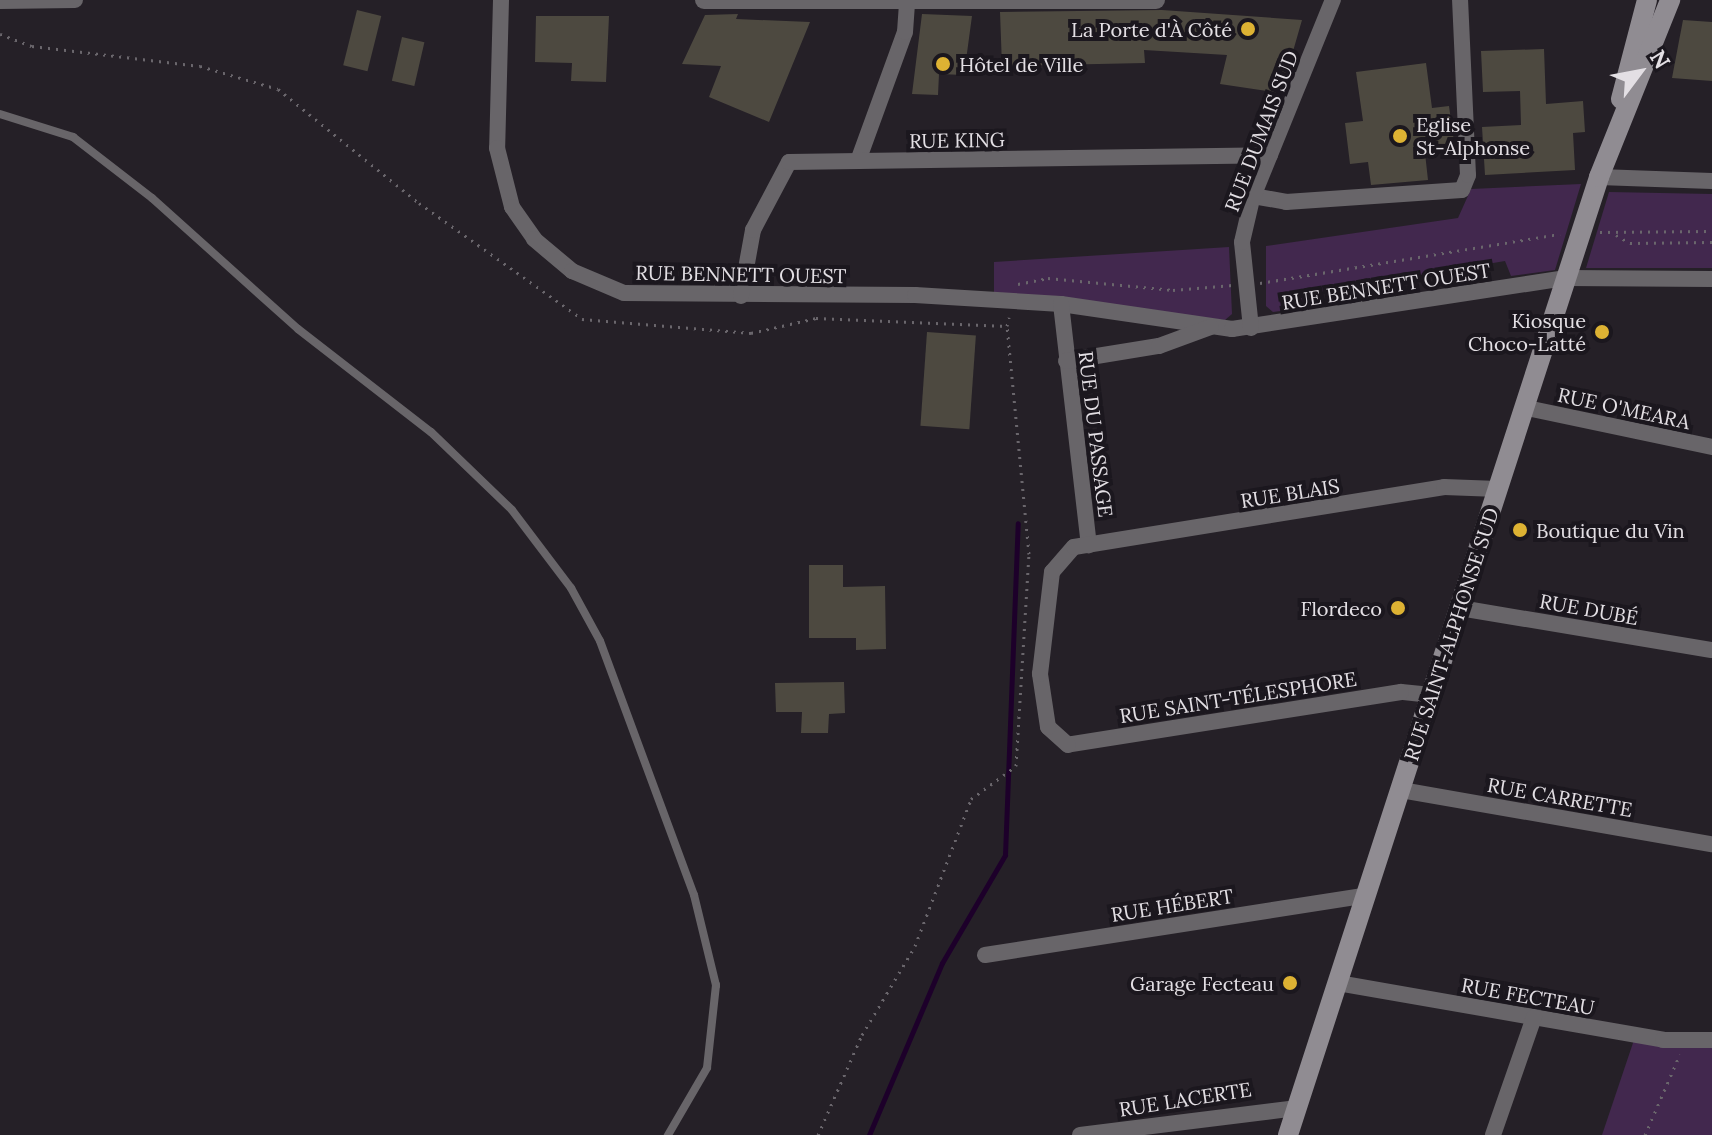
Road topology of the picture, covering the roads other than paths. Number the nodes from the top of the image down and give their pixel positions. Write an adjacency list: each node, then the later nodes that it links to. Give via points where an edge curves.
1 (60, 0): 2 (street); 10 (street)
2 (75, 0)
3 (501, 0): 21 (street, RUE BENNETT OUEST, via 499,176 534,239 572,271 624,293)
4 (704, 0): 11 (street)
5 (1156, 0): 11 (street)
6 (1333, 0): 14 (street, RUE DUMAIS SUD)
7 (1460, 0): 18 (street, via 1468,175 1462,190 1286,202)
8 (1647, 0): 13 (main road, RUE SAINT-ALPHONSE SUD)
9 (1670, 0): 13 (main road, RUE SAINT-ALPHONSE SUD)
10 (0, 1)
11 (907, 2): 15 (street, via 905,32)
12 (0, 114): 42 (lane, via 73,137 152,198 298,329 431,432 512,510 571,588 600,641 694,895 716,985 707,1068)
13 (1615, 134): 16 (main road, RUE SAINT-ALPHONSE SUD)
14 (1270, 155): 15 (street, RUE KING); 18 (street, RUE DUMAIS SUD)
15 (858, 161): 21 (street, RUE KING, via 799,160 782,170 753,230)
16 (1599, 177): 17 (street); 19 (main road, RUE SAINT-ALPHONSE SUD)
17 (1712, 181)
18 (1253, 196): 24 (street, RUE DUMAIS SUD, via 1242,242)
19 (1566, 278): 20 (street, RUE BENNETT OUEST); 24 (street, RUE BENNETT OUEST); 26 (main road, RUE SAINT-ALPHONSE SUD)
20 (1712, 279)
21 (741, 296): 22 (street, RUE BENNETT OUEST)
22 (1061, 304): 23 (street, RUE BENNETT OUEST); 25 (street, RUE DU PASSAGE)
23 (1211, 327): 24 (street, RUE BENNETT OUEST); 25 (street, RUE BENNETT OUEST, via 1159,346)
24 (1251, 328)
25 (1066, 361): 29 (street, RUE DU PASSAGE)
26 (1527, 408): 27 (street, RUE O'MEARA); 28 (main road, RUE SAINT-ALPHONSE SUD)
27 (1712, 447)
28 (1498, 489): 29 (street, RUE BLAIS, via 1444,487); 30 (main road, RUE SAINT-ALPHONSE SUD)
29 (1089, 545): 33 (street, RUE DU PASSAGE, via 1064,553 1052,572 1040,674)
30 (1460, 608): 31 (street, RUE DUBÉ); 32 (main road, RUE SAINT-ALPHONSE SUD)
31 (1712, 650)
32 (1431, 695): 33 (street, RUE SAINT-TÉLESPHORE, via 1401,692 1068,745); 34 (main road, RUE SAINT-ALPHONSE SUD)
33 (1052, 737)
34 (1401, 790): 35 (street, RUE CARRETTE); 36 (main road, RUE SAINT-ALPHONSE SUD)
35 (1712, 844)
36 (1366, 895): 37 (street, RUE HÉBERT); 38 (main road, RUE SAINT-ALPHONSE SUD)
37 (985, 955)
38 (1338, 983): 39 (street, RUE FECTEAU); 41 (main road, RUE SAINT-ALPHONSE SUD)
39 (1534, 1017): 40 (street, RUE FECTEAU, via 1686,1042); 45 (street)
40 (1712, 1040)
41 (1297, 1108): 43 (street, RUE LACERTE); 44 (main road, RUE SAINT-ALPHONSE SUD)
42 (668, 1135)
43 (1080, 1135)
44 (1288, 1135)
45 (1493, 1135)

